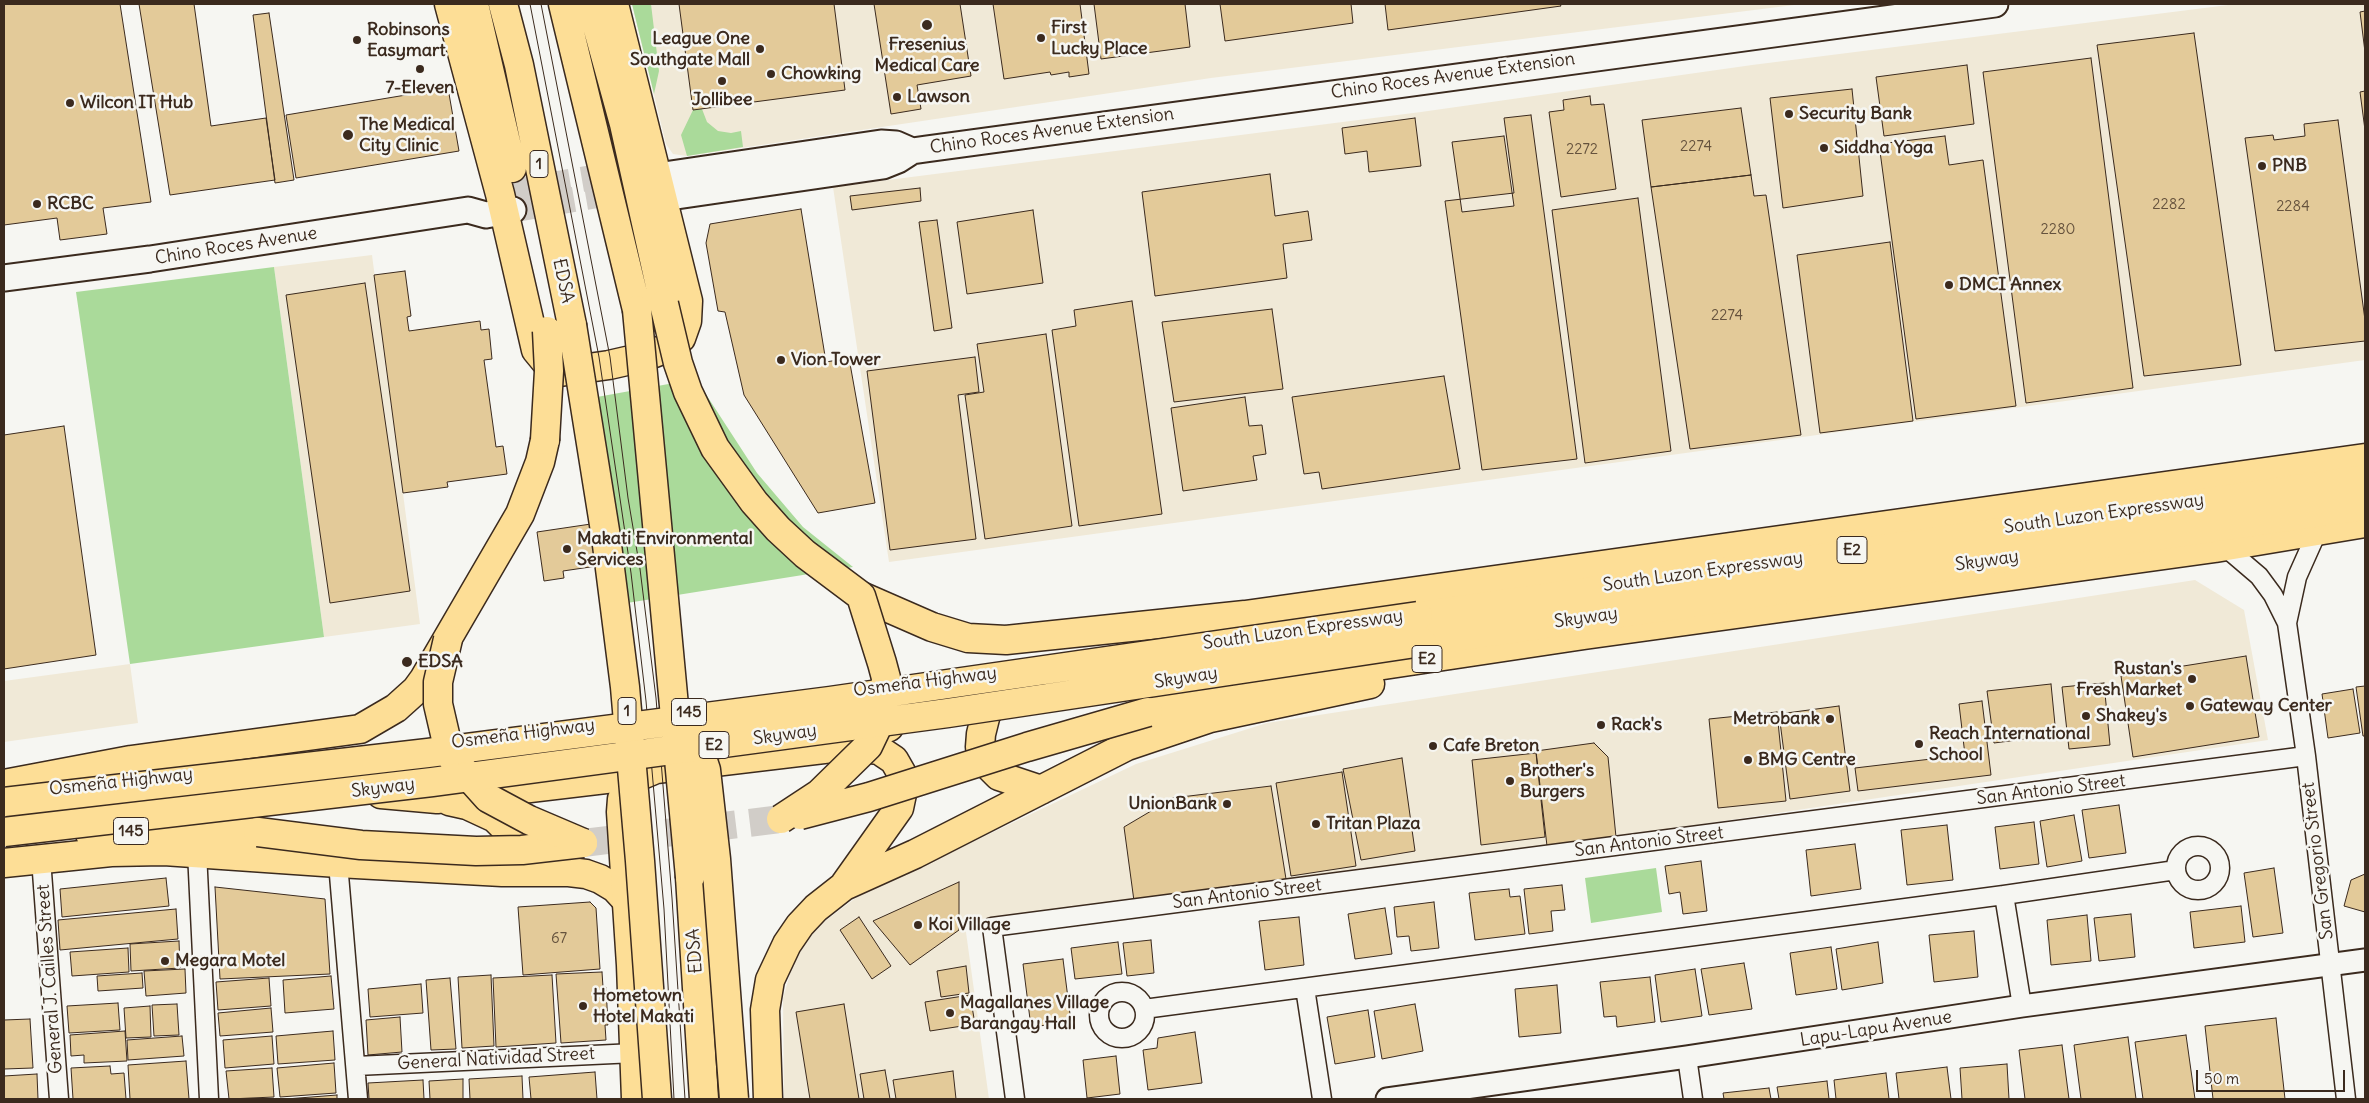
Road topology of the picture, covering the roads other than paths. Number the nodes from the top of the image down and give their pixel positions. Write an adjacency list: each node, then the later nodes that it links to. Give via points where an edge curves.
1 (450, 4): 9 (main road)
2 (474, 4): 11 (main road)
3 (503, 4): 11 (main road, EDSA / 1, via 519,66)
4 (563, 4): 23 (main road, EDSA, bridge, via 637,310)
5 (591, 4): 18 (main road, bridge, via 624,124 678,363 688,392 732,474 778,529)
6 (614, 4): 8 (main road)
7 (1995, 4): 8 (main road, Chino Roces Avenue Extension, via 912,151 883,166)
8 (652, 183): 9 (main road, via 688,301 687,321 681,338 662,350 609,366 560,372 536,350)
9 (507, 202): 10 (main road, Chino Roces Avenue, via 486,215 468,210)
10 (4, 278)
11 (559, 328): 21 (main road, bridge, via 549,371 545,440 540,462 520,514); 57 (main road, EDSA / 1, bridge, via 605,528 625,687)
12 (2365, 458): 18 (main road, via 1245,615 1037,638 968,638 932,627)
13 (2365, 478): 22 (main road, South Luzon Expressway / E2); 33 (main road, Skyway / E2, bridge, via 830,701 428,753)
14 (2365, 506): 34 (main road, Skyway / E2, bridge, via 938,715 432,782)
15 (2365, 524): 16 (main road, E2)
16 (2318, 530): 17 (main road, E2); 19 (street, San Gregorio Street, via 2297,577)
17 (2225, 547): 19 (street, San Gregorio Street, via 2259,576); 20 (main road, E2)
18 (861, 596): 20 (main road, E2, bridge, via 886,678 879,723 860,756 819,794 781,819 868,797 1221,691)
19 (2287, 623): 26 (street, San Gregorio Street)
20 (1584, 635): 30 (main road, via 1210,718 1128,746)
21 (448, 639): 29 (main road, via 416,690 396,708 360,729 131,760); 35 (main road, 145, bridge, via 438,682 438,704 454,759 488,798 583,843 522,850 468,850 361,845 258,832 195,829)
22 (1042, 667): 24 (main road); 28 (main road, Osmeña Highway / 145)
23 (672, 669): 58 (main road, EDSA, bridge); 59 (main road, bridge, via 706,770)
24 (1007, 688): 25 (main road, via 935,710); 30 (main road, via 986,714 980,747 987,764 999,776)
25 (832, 748): 27 (main road); 42 (main road, via 879,750 894,760 902,774 899,808)
26 (2306, 756): 46 (street, San Gregorio Street); 61 (street, San Antonio Street, via 992,928)
27 (656, 769): 32 (main road, via 614,778); 44 (main road, via 637,777 622,799)
28 (216, 772): 31 (main road, Osmeña Highway / 145); 32 (main road, via 318,789)
29 (4, 784)
30 (1041, 790): 42 (main road)
31 (4, 794)
32 (437, 799): 41 (main road, via 480,810 495,818 510,833 514,850 511,861)
33 (4, 802)
34 (4, 832)
35 (4, 841)
36 (197, 852): 37 (main road, via 111,852); 38 (main road); 54 (street)
37 (41, 859): 39 (main road); 53 (street, General J. Cailles Street)
38 (338, 863): 41 (main road); 52 (street)
39 (4, 864)
40 (2176, 870): 43 (street)
41 (502, 872): 44 (main road, via 586,874 615,888)
42 (844, 886): 60 (main road, via 800,925 770,980 765,1010)
43 (2004, 895): 47 (street); 48 (street)
44 (627, 901): 50 (main road)
45 (2365, 960): 46 (street, Lapu-Lapu Avenue)
46 (2330, 965): 48 (street, Lapu-Lapu Avenue); 65 (street, San Gregorio Street)
47 (1305, 988): 49 (street); 62 (street)
48 (2022, 1006): 51 (street, Lapu-Lapu Avenue)
49 (1144, 1009)
50 (635, 1053): 52 (street, General Natividad Street); 56 (main road)
51 (1687, 1058): 63 (street, Lapu-Lapu Avenue); 64 (street)
52 (356, 1066): 55 (street)
53 (59, 1099)
54 (209, 1099)
55 (358, 1099)
56 (636, 1099)
57 (657, 1099)
58 (704, 1099)
59 (734, 1099)
60 (768, 1099)
61 (1015, 1099)
62 (1322, 1099)
63 (1386, 1099)
64 (1693, 1099)
65 (2346, 1099)

